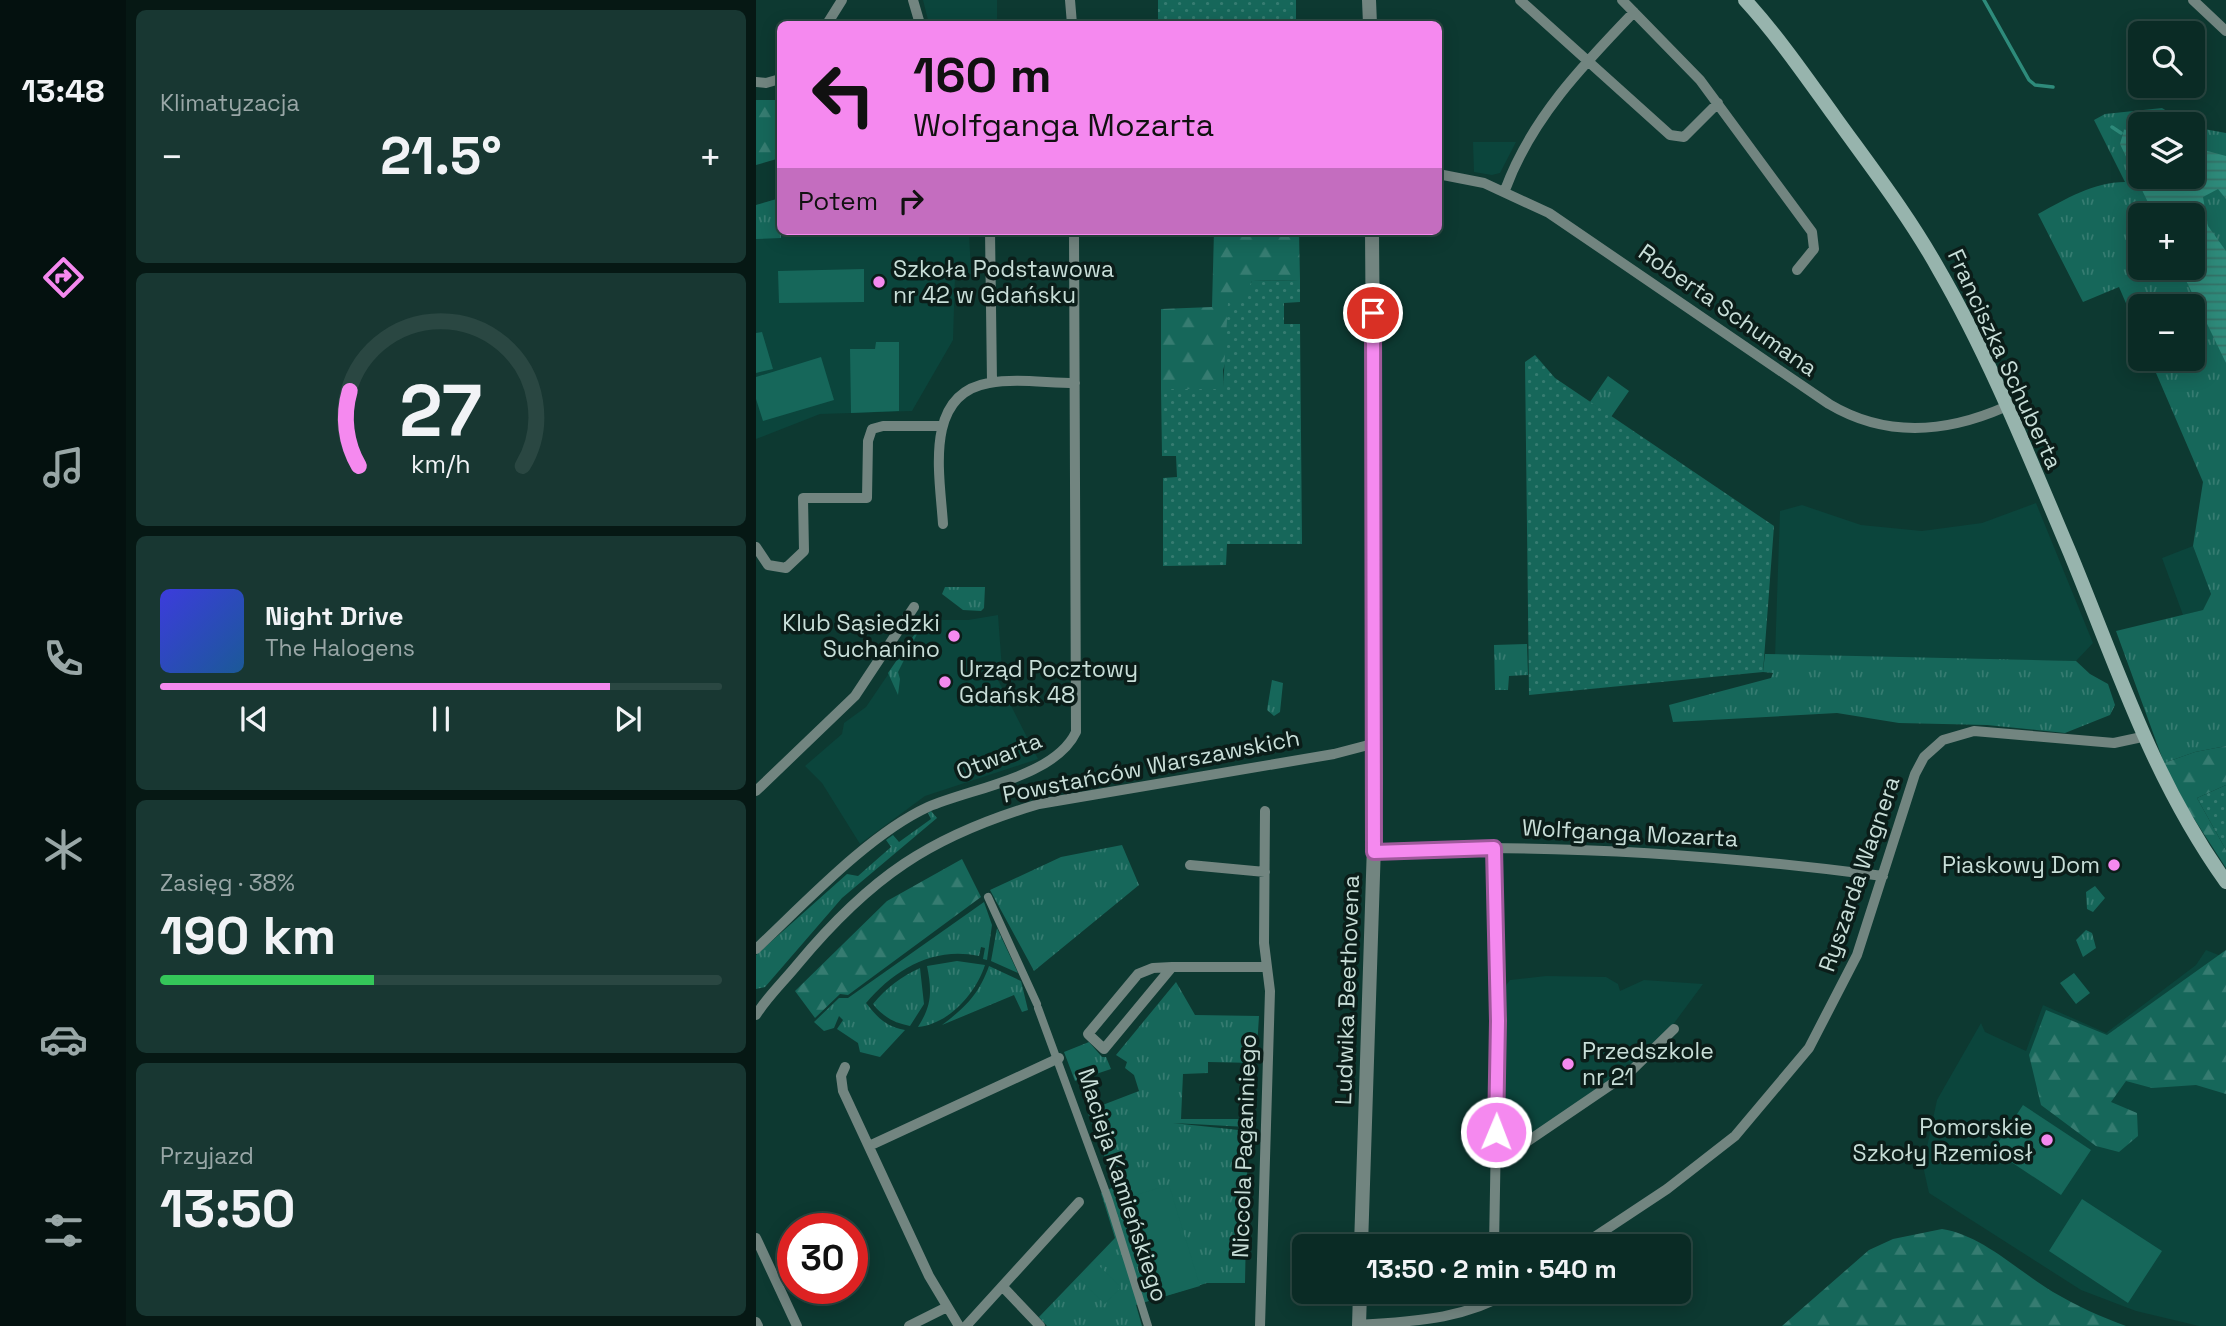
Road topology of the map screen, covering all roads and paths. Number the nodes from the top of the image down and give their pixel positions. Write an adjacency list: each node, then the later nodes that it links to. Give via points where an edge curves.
1 (842, 0): 10 (street)
2 (913, 0): 11 (street)
3 (1070, 0): 12 (street)
4 (1369, 0): 13 (street)
5 (1520, 0): 15 (street)
6 (1622, 0): 9 (street)
7 (1745, 0): 27 (main road, Franciszka Schuberta, via 1914,229 1951,291)
8 (2193, 0): 14 (street)
9 (1634, 12): 15 (street); 18 (street)
10 (829, 21)
11 (919, 21)
12 (1072, 21)
13 (1370, 21)
14 (2226, 31)
15 (1588, 62): 18 (street, via 1670,135 1684,137); 20 (street, via 1542,117)
16 (777, 80): 17 (street)
17 (756, 82)
18 (1718, 103): 24 (street, via 1815,239 1814,249)
19 (1442, 175): 20 (street, Roberta Schumana)
20 (1505, 190): 27 (street, Roberta Schumana, via 1549,213 1851,416 1889,427 1933,429)
21 (990, 235): 25 (street)
22 (1074, 235): 26 (street, Otwarta)
23 (1372, 235): 33 (street, Ludwika Beethovena)
24 (1797, 270)
25 (992, 382): 26 (street); 28 (street, via 959,396 949,406)
26 (1075, 383): 43 (street, Otwarta, via 1076,732 1065,750 1038,768 910,817 827,883)
27 (2005, 407): 32 (main road, Franciszka Schuberta, via 2069,552)
28 (942, 426): 29 (street); 30 (street, via 872,429 867,498 803,498 804,551 786,568 768,565)
29 (943, 524)
30 (756, 547)
31 (914, 607): 34 (street, via 855,696)
32 (2142, 737): 40 (street, Ryszarda Wagnera, via 2114,743 1974,731 1942,740 1924,757 1915,774); 41 (main road, Franciszka Schuberta, via 2176,803)
33 (1376, 743): 37 (street, Ludwika Beethovena); 46 (street, Powstańców Warszawskich, via 1039,804 938,841 888,873 843,913)
34 (756, 791)
35 (1265, 811): 39 (street, Niccola Paganiniego)
36 (1494, 848): 37 (street, Wolfganga Mozarta); 40 (street, Wolfganga Mozarta, via 1696,855); 51 (street)
37 (1374, 852): 53 (street, Ludwika Beethovena)
38 (1191, 865): 39 (street)
39 (1265, 872): 45 (street, Niccola Paganiniego)
40 (1883, 876): 55 (street, Ryszarda Wagnera, via 1857,955 1809,1048 1735,1136)
41 (2226, 881)
42 (988, 897): 48 (street, Macieja Kamieńskiego)
43 (756, 949)
44 (1172, 967): 44 (street, via 1104,1049 1088,1034 1138,974); 45 (street)
45 (1267, 967): 68 (street, Niccola Paganiniego)
46 (757, 1011)
47 (1674, 1029): 51 (street, via 1624,1075)
48 (1059, 1058): 50 (street, Macieja Kamieńskiego); 67 (street, Macieja Kamieńskiego)
49 (845, 1067): 50 (street, via 843,1091)
50 (869, 1146): 60 (street)
51 (1495, 1160): 54 (street)
52 (1079, 1202): 57 (street, Macieja Kamieńskiego)
53 (1362, 1234)
54 (1494, 1234)
55 (1599, 1234)
56 (756, 1238): 62 (street)
57 (1003, 1287): 65 (street, Macieja Kamieńskiego); 66 (street)
58 (1360, 1304): 61 (street)
59 (1476, 1304): 61 (street, via 1441,1318)
60 (947, 1307): 63 (street); 64 (street)
61 (1359, 1325)
62 (797, 1326)
63 (909, 1326)
64 (959, 1326)
65 (967, 1326)
66 (1040, 1326)
67 (1148, 1326)
68 (1260, 1326)

